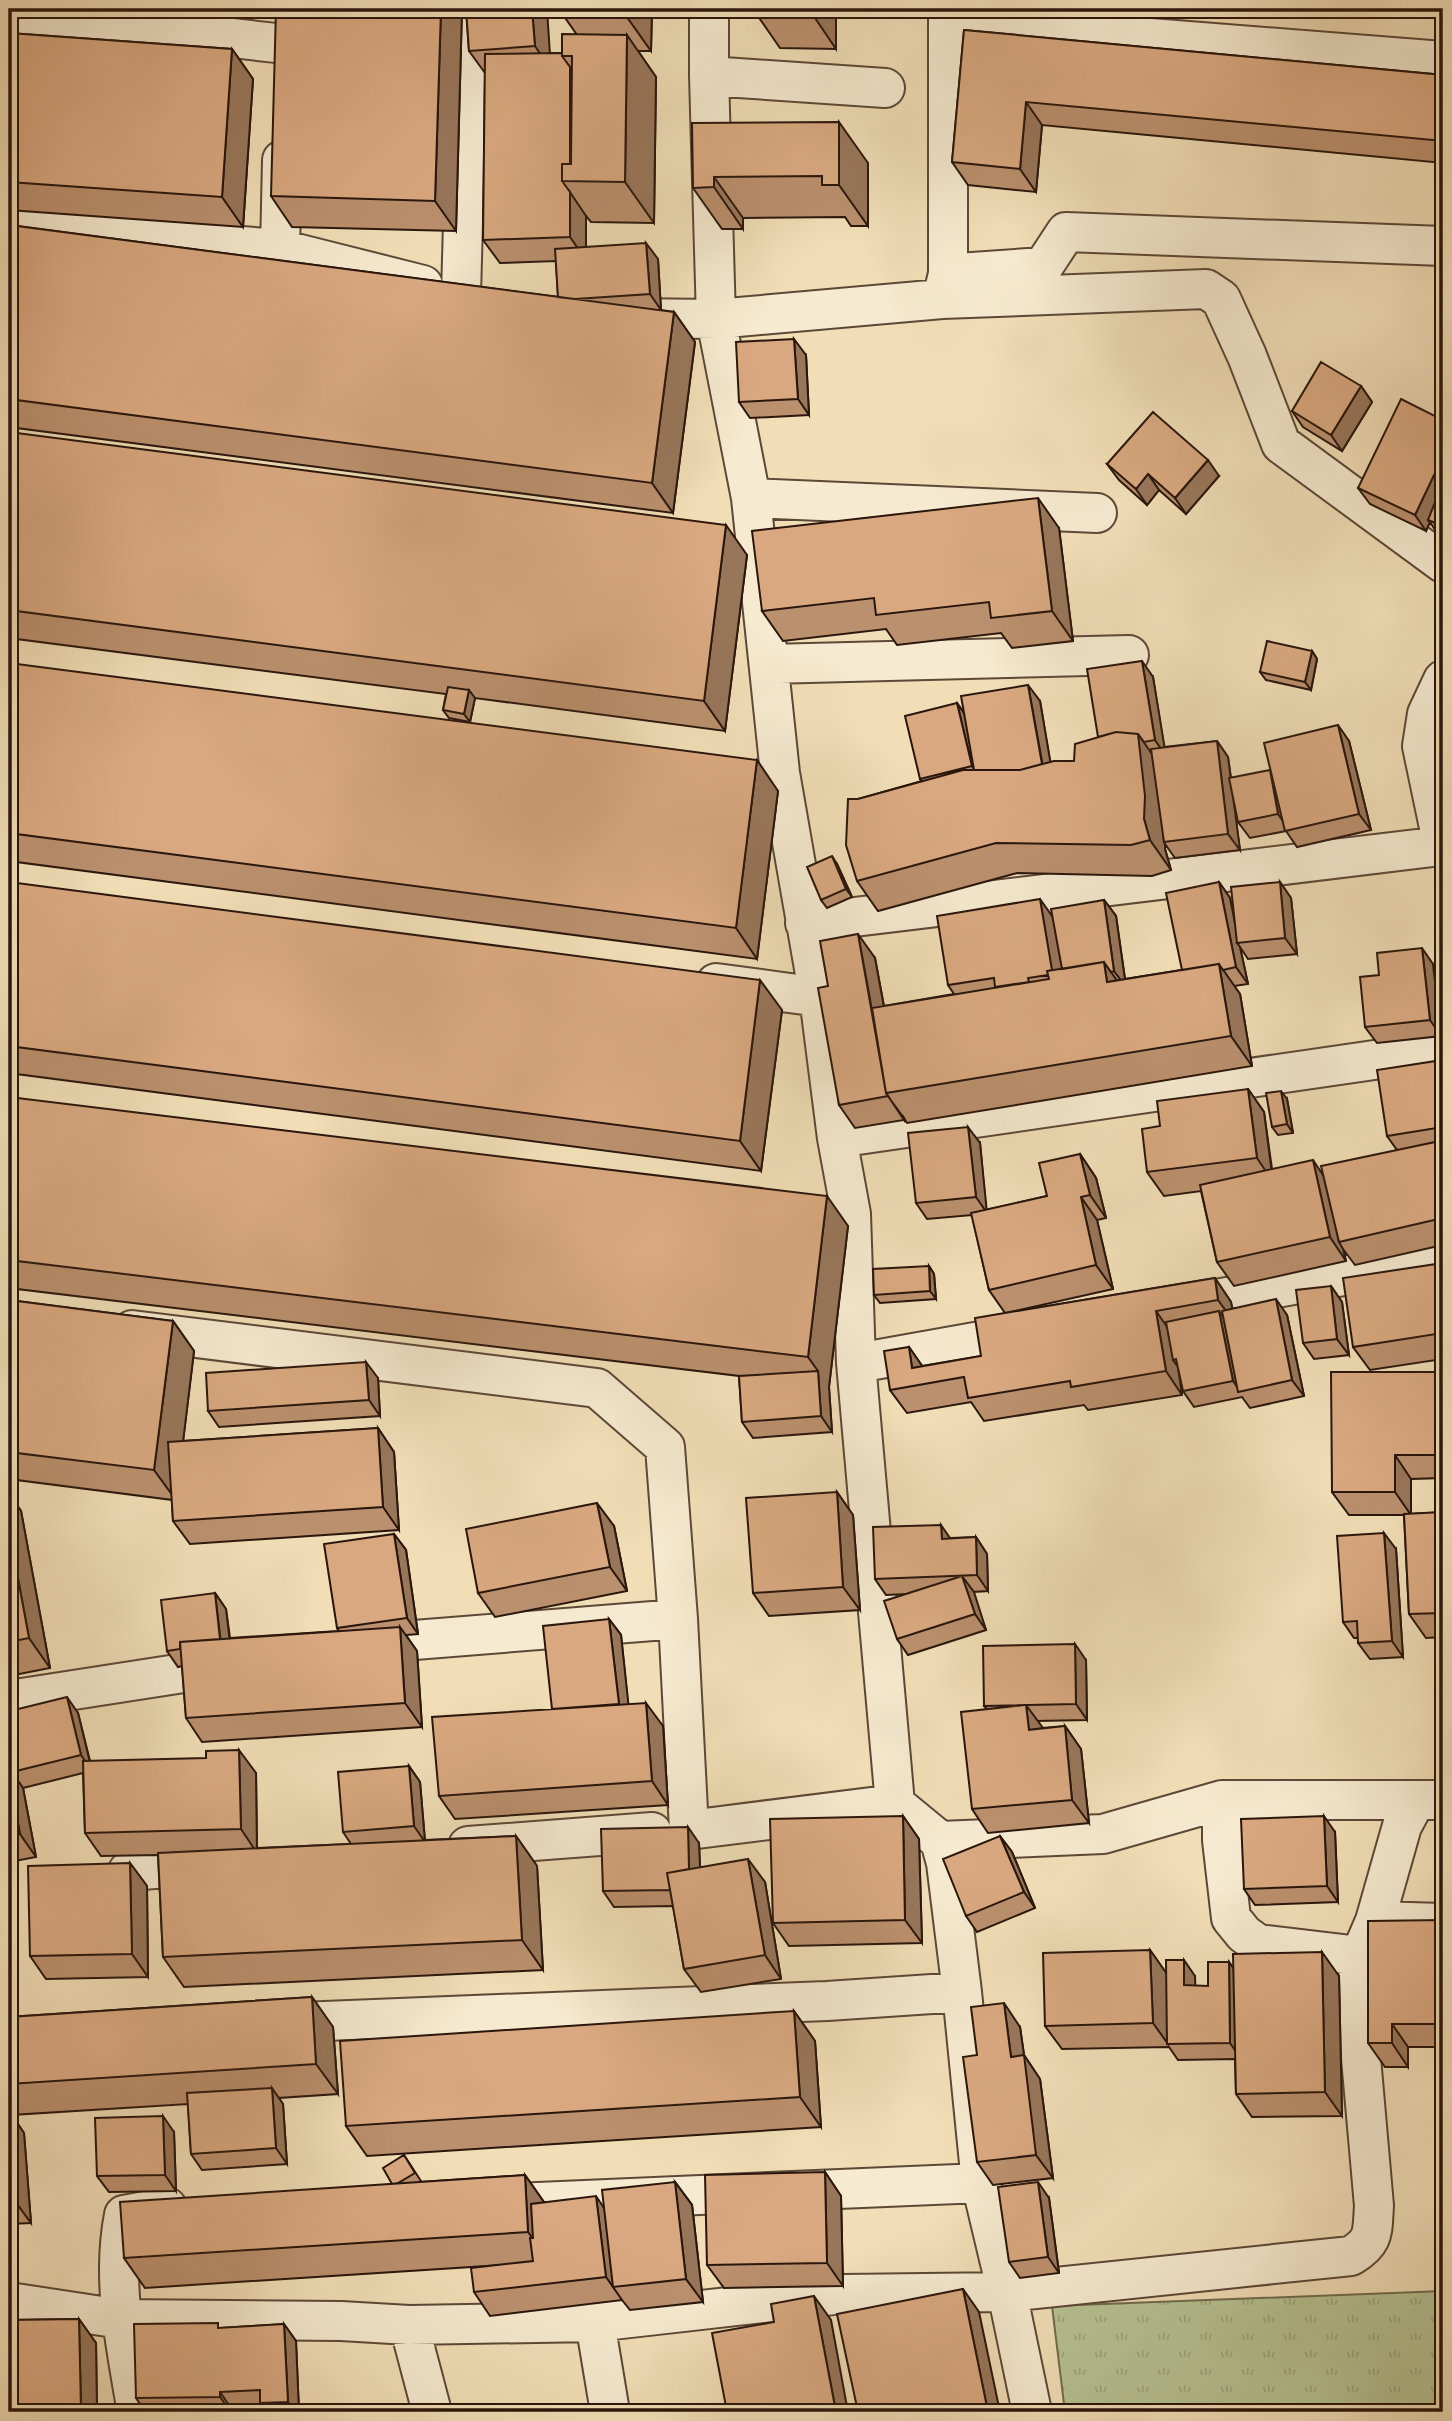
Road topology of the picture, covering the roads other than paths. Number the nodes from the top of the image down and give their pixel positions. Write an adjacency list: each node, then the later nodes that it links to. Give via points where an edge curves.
1 (469, 9): 15 (street)
2 (709, 9): 7 (street)
3 (9, 12): 5 (street)
4 (949, 15): 6 (street); 14 (street)
5 (284, 26): 8 (street)
6 (1443, 61)
7 (709, 76): 9 (street); 18 (street)
8 (284, 85)
9 (885, 88)
10 (283, 126): 13 (street)
11 (9, 228): 13 (street)
12 (1443, 246): 14 (street, via 1066,232 1043,267)
13 (280, 249): 15 (street)
14 (945, 287): 18 (street); 23 (street, via 1206,289 1221,299 1281,444)
15 (461, 295): 16 (street)
16 (501, 304)
17 (595, 317): 18 (street)
18 (716, 319): 19 (street)
19 (751, 498): 20 (street); 22 (street)
20 (1097, 513)
21 (714, 531): 22 (street)
22 (755, 537): 25 (street)
23 (1443, 564)
24 (1129, 655): 25 (street)
25 (769, 664): 28 (street)
26 (1443, 680): 29 (street, via 1427,714 1422,746 1440,832)
27 (739, 768): 28 (street)
28 (780, 773): 30 (street)
29 (1438, 847): 30 (street)
30 (805, 923): 32 (street)
31 (681, 979): 32 (street)
32 (819, 997): 34 (street)
33 (1443, 1050): 34 (street)
34 (837, 1138): 36 (street)
35 (809, 1209): 36 (street)
36 (851, 1214): 41 (street)
37 (1443, 1258): 38 (street)
38 (1143, 1312)
39 (1061, 1326): 41 (street)
40 (104, 1327): 42 (street, via 597,1388 665,1447)
41 (856, 1363): 48 (street)
42 (678, 1619): 43 (street, via 402,1641); 49 (street)
43 (320, 1653)
44 (265, 1661): 45 (street)
45 (9, 1700)
46 (1222, 1800): 47 (street); 50 (street, via 1103,1834); 56 (street, via 1231,1918 1244,1934 1258,1944)
47 (1429, 1800): 54 (street, via 1402,1826)
48 (895, 1804): 49 (street); 50 (street)
49 (689, 1830): 51 (street)
50 (940, 1841): 57 (street)
51 (429, 1849)
52 (237, 1863): 53 (street)
53 (128, 1871)
54 (1375, 1922): 55 (street); 56 (street)
55 (1443, 1923)
56 (1360, 1956): 62 (street, via 1356,2001 1374,2206 1371,2239 1365,2247 1351,2256)
57 (962, 1992): 58 (street); 59 (street)
58 (244, 2024)
59 (981, 2183): 61 (street); 62 (street)
60 (202, 2205): 65 (street, via 174,2205 124,2215 118,2243)
61 (449, 2205)
62 (1007, 2292): 63 (street); 72 (street)
63 (844, 2294): 66 (street); 68 (street)
64 (9, 2302): 65 (street)
65 (121, 2319): 67 (street); 69 (street)
66 (595, 2322): 67 (street); 71 (street)
67 (409, 2325): 70 (street)
68 (850, 2333)
69 (137, 2412)
70 (432, 2412)
71 (610, 2412)
72 (1032, 2412)

